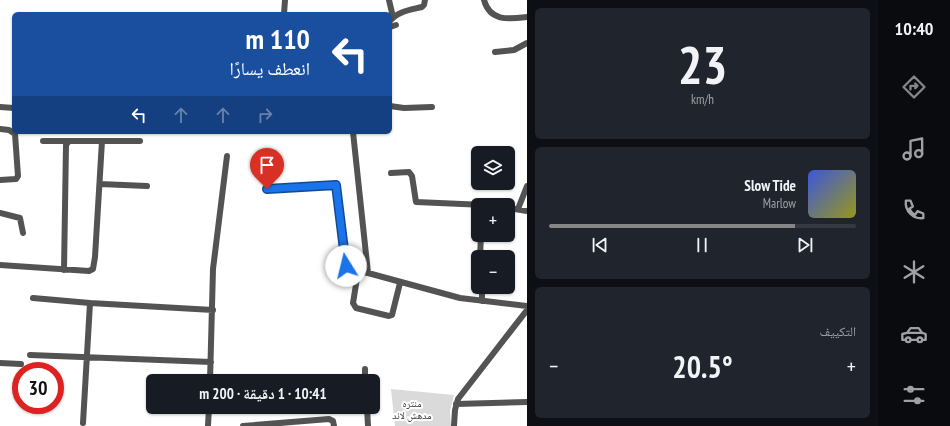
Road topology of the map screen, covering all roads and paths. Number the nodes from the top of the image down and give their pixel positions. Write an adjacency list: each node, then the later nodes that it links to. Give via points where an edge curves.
1 (285, 0): 5 (street)
2 (389, 0): 6 (street)
3 (425, 0): 8 (street, via 422,7 403,11)
4 (484, 0): 7 (street, via 488,9 499,18)
5 (284, 12)
6 (390, 12)
7 (527, 17)
8 (392, 18)
9 (527, 43): 10 (street, via 514,50)
10 (495, 52)
11 (392, 106): 13 (street)
12 (0, 107): 14 (street)
13 (432, 107)
14 (12, 108)
15 (0, 130): 16 (street)
16 (12, 132)
17 (15, 134): 25 (street, via 18,176 16,179)
18 (353, 134): 39 (street)
19 (43, 141): 20 (street)
20 (72, 141): 21 (street); 37 (street, via 66,146)
21 (102, 141): 22 (street); 26 (street)
22 (140, 141)
23 (227, 156): 46 (street, via 213,268)
24 (391, 173): 30 (street, via 409,172 412,176 416,202)
25 (0, 180)
26 (100, 184): 27 (street); 37 (street, via 94,266 89,271)
27 (147, 186)
28 (527, 186): 32 (street)
29 (267, 189): 38 (street, via 336,185 345,262 350,270)
30 (471, 205)
31 (515, 209): 32 (street)
32 (518, 209): 33 (street)
33 (527, 211)
34 (0, 213): 35 (street, via 20,218)
35 (23, 233)
36 (0, 265): 37 (street)
37 (64, 270)
38 (358, 272): 39 (street); 40 (street, via 353,303 356,308 392,315)
39 (368, 273): 40 (street)
40 (400, 283): 43 (street)
41 (482, 294): 43 (street)
42 (33, 298): 44 (street)
43 (482, 301): 45 (street)
44 (90, 303): 46 (street); 49 (street)
45 (527, 306)
46 (213, 310): 50 (street)
47 (527, 310): 57 (street, via 465,388)
48 (30, 355): 49 (street)
49 (87, 357): 50 (street); 60 (street)
50 (211, 362): 54 (street)
51 (0, 363): 52 (street)
52 (12, 364)
53 (365, 369): 55 (street)
54 (210, 374)
55 (365, 374)
56 (526, 401): 57 (street)
57 (456, 404): 65 (street)
58 (209, 414): 61 (street)
59 (367, 414): 64 (street)
60 (83, 422)
61 (208, 426)
62 (243, 426): 63 (street, via 329,419 333,421)
63 (334, 426)
64 (368, 426)
65 (454, 426)

